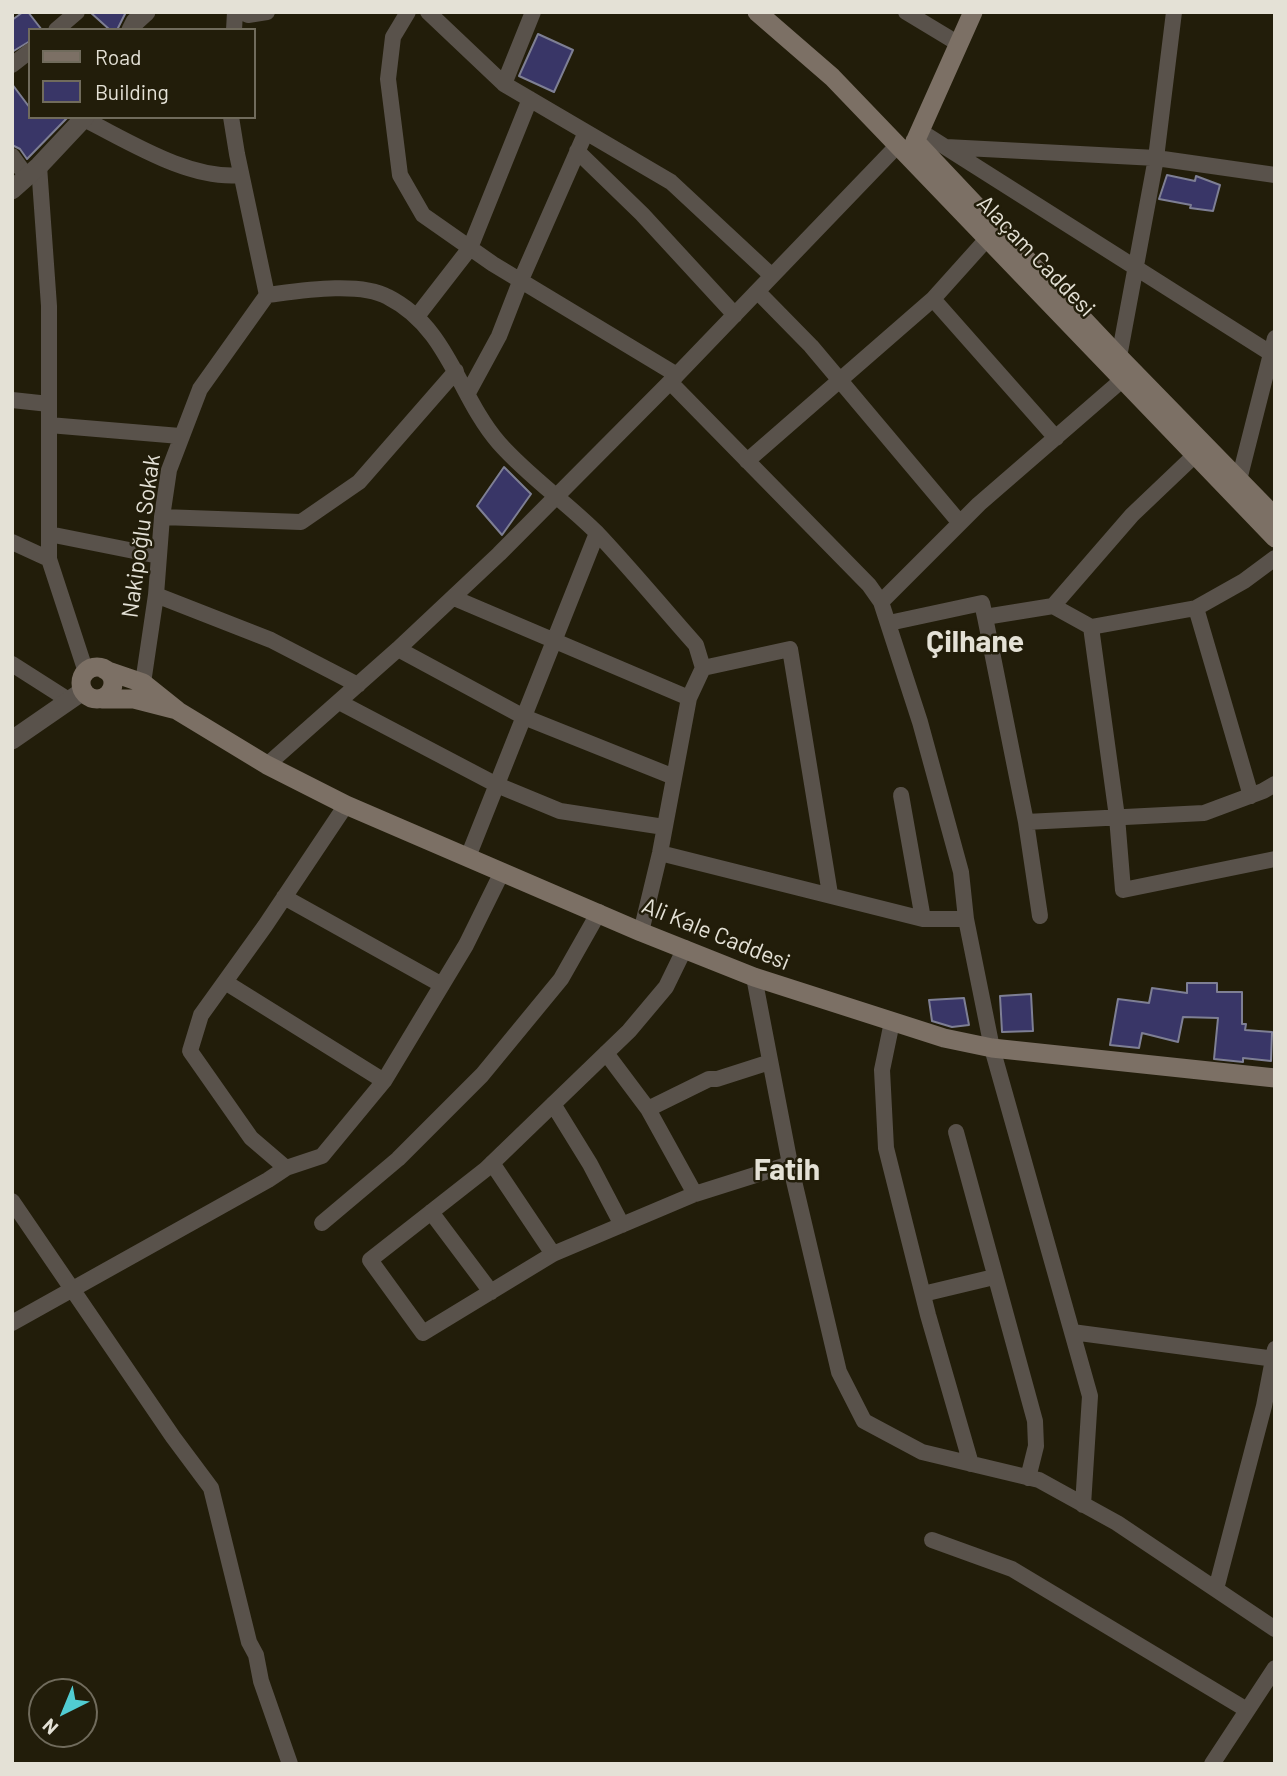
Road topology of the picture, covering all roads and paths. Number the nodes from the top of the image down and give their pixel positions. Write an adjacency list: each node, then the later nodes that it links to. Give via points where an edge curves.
1 (77, 12): 12 (street)
2 (146, 12): 13 (street)
3 (241, 12): 4 (street)
4 (267, 12)
5 (408, 12): 32 (street, via 393,37 388,79 400,174 423,215)
6 (428, 12): 17 (street)
7 (533, 12): 17 (street)
8 (757, 12): 23 (main road, Alaçam Caddesi)
9 (906, 12): 14 (street)
10 (973, 12): 14 (main road)
11 (1174, 12): 27 (street)
12 (58, 28)
13 (132, 28)
14 (959, 44): 23 (main road)
15 (28, 53): 16 (street)
16 (12, 65)
17 (504, 83): 18 (street)
18 (530, 99): 22 (street); 32 (street)
19 (83, 119): 30 (street)
20 (86, 119): 28 (street, via 203,173)
21 (232, 119): 28 (street)
22 (586, 132): 25 (street); 34 (street, via 671,182)
23 (910, 144): 24 (street); 31 (main road, Alaçam Caddesi); 34 (street); 42 (main road, Alaçam Caddesi)
24 (945, 147): 27 (street); 33 (street)
25 (577, 150): 35 (street); 40 (street)
26 (12, 156): 30 (street)
27 (1156, 158): 29 (street); 33 (street)
28 (242, 175): 37 (street)
29 (1275, 175)
30 (26, 177): 49 (street, via 49,306)
31 (986, 240): 38 (street); 45 (main road, Alaçam Caddesi)
32 (470, 248): 35 (street); 39 (street)
33 (1136, 269): 41 (street); 42 (street)
34 (772, 276): 36 (street)
35 (520, 282): 44 (street); 47 (street, via 499,336)
36 (758, 292): 40 (street); 46 (street)
37 (267, 295): 39 (street, via 351,289 385,295); 51 (street, Nakipoğlu Sokak, via 200,390)
38 (933, 299): 46 (street); 52 (street)
39 (418, 315): 43 (street)
40 (735, 315): 44 (street)
41 (1274, 349): 55 (street)
42 (1119, 357): 55 (main road, Alaçam Caddesi)
43 (456, 371): 47 (street); 57 (street, via 359,481 301,522)
44 (673, 379): 54 (street); 56 (street)
45 (1122, 380): 52 (street); 53 (main road, Alaçam Caddesi)
46 (841, 381): 54 (street); 59 (street)
47 (468, 393): 56 (street, via 501,446)
48 (12, 400): 49 (street)
49 (49, 404): 50 (street)
50 (49, 425): 51 (street); 61 (street)
51 (180, 436): 57 (street, Nakipoğlu Sokak)
52 (1056, 438): 59 (street)
53 (1195, 455): 62 (main road, Alaçam Caddesi); 70 (street, via 1132,515)
54 (747, 461): 69 (street)
55 (1239, 480): 58 (main road, Alaçam Caddesi)
56 (557, 496): 60 (street); 68 (street)
57 (162, 517): 64 (street, Nakipoğlu Sokak)
58 (1275, 517)
59 (960, 523): 69 (street)
60 (597, 533): 75 (street); 78 (street, via 696,645)
61 (49, 534): 64 (street); 66 (street)
62 (1275, 538)
63 (12, 542): 66 (street)
64 (159, 556): 67 (street, Nakipoğlu Sokak)
65 (1275, 558): 71 (street)
66 (49, 559): 80 (street)
67 (156, 595): 79 (street, Nakipoğlu Sokak); 81 (street, via 271,640)
68 (454, 598): 75 (street); 76 (street)
69 (881, 602): 73 (street)
70 (1053, 606): 72 (street); 74 (street)
71 (1196, 608): 74 (street); 93 (street)
72 (985, 617): 73 (street, via 982,603); 96 (street)
73 (889, 623): 107 (street, via 961,872)
74 (1091, 627): 95 (street)
75 (554, 641): 82 (street); 86 (street)
76 (398, 649): 81 (street); 86 (street)
77 (12, 664): 80 (street)
78 (703, 668): 82 (street); 102 (street, via 790,649)
79 (143, 682): 80 (main road, Ali Kale Caddesi); 85 (main road, Ali Kale Caddesi)
80 (86, 684): 83 (main road, via 92,698); 83 (main road, via 111,677 113,687); 87 (street)
81 (358, 685): 84 (street)
82 (689, 698): 89 (street)
83 (102, 699): 85 (main road, Ali Kale Caddesi, via 134,699)
84 (339, 702): 88 (street); 91 (street)
85 (178, 711): 88 (main road, Ali Kale Caddesi)
86 (524, 717): 89 (street); 91 (street)
87 (12, 740)
88 (267, 765): 94 (main road, Ali Kale Caddesi)
89 (674, 777): 97 (street)
90 (1275, 784): 93 (street)
91 (497, 785): 97 (street, via 559,811); 99 (street)
92 (901, 795): 106 (street)
93 (1251, 796): 95 (street, via 1204,813)
94 (346, 805): 99 (main road, Ali Kale Caddesi); 103 (street)
95 (1117, 817): 96 (street); 100 (street, via 1123,890)
96 (1026, 822): 105 (street)
97 (664, 827): 98 (street)
98 (660, 853): 102 (street); 108 (street)
99 (468, 857): 101 (main road, Ali Kale Caddesi)
100 (1275, 859)
101 (502, 872): 104 (main road, Ali Kale Caddesi); 112 (street)
102 (830, 894): 106 (street)
103 (284, 897): 111 (street); 112 (street)
104 (599, 912): 108 (main road, Ali Kale Caddesi); 128 (street, via 561,979 482,1075 398,1159)
105 (1040, 916)
106 (923, 919): 107 (street)
107 (966, 919): 114 (street)
108 (641, 932): 109 (main road, Ali Kale Caddesi)
109 (685, 948): 110 (main road, Ali Kale Caddesi); 115 (street, via 666,986)
110 (754, 977): 113 (main road, Ali Kale Caddesi); 116 (street)
111 (225, 982): 118 (street); 124 (street, via 201,1015 190,1051 251,1139)
112 (442, 985): 118 (street)
113 (892, 1022): 114 (main road, Ali Kale Caddesi); 134 (street, via 882,1070 886,1148)
114 (992, 1048): 117 (main road, Ali Kale Caddesi); 136 (street)
115 (606, 1053): 119 (street); 120 (street)
116 (771, 1062): 120 (street, via 709,1079); 123 (street)
117 (1275, 1078)
118 (384, 1081): 124 (street, via 322,1156)
119 (553, 1104): 122 (street); 129 (street)
120 (648, 1109): 125 (street)
121 (956, 1132): 131 (street)
122 (492, 1163): 127 (street); 130 (street)
123 (790, 1164): 125 (street); 138 (street, via 839,1372 864,1421 922,1452)
124 (286, 1168): 132 (street)
125 (695, 1194): 129 (street)
126 (12, 1201): 132 (street)
127 (431, 1212): 133 (street); 133 (street, via 370,1260 423,1333)
128 (322, 1223)
129 (622, 1225): 130 (street)
130 (553, 1254): 133 (street)
131 (994, 1277): 134 (street); 139 (street, via 1035,1421)
132 (73, 1289): 135 (street); 146 (street, via 211,1488 249,1642)
133 (491, 1292)
134 (923, 1294): 138 (street)
135 (12, 1324)
136 (1072, 1332): 137 (street); 140 (street, via 1090,1396)
137 (1274, 1356): 142 (street)
138 (971, 1464): 139 (street)
139 (1028, 1478): 140 (street)
140 (1083, 1505): 142 (street)
141 (932, 1540): 145 (street, via 1013,1569)
142 (1216, 1589): 143 (street)
143 (1275, 1629)
144 (1275, 1668): 145 (street)
145 (1247, 1710): 147 (street)
146 (290, 1764)
147 (1212, 1764)

